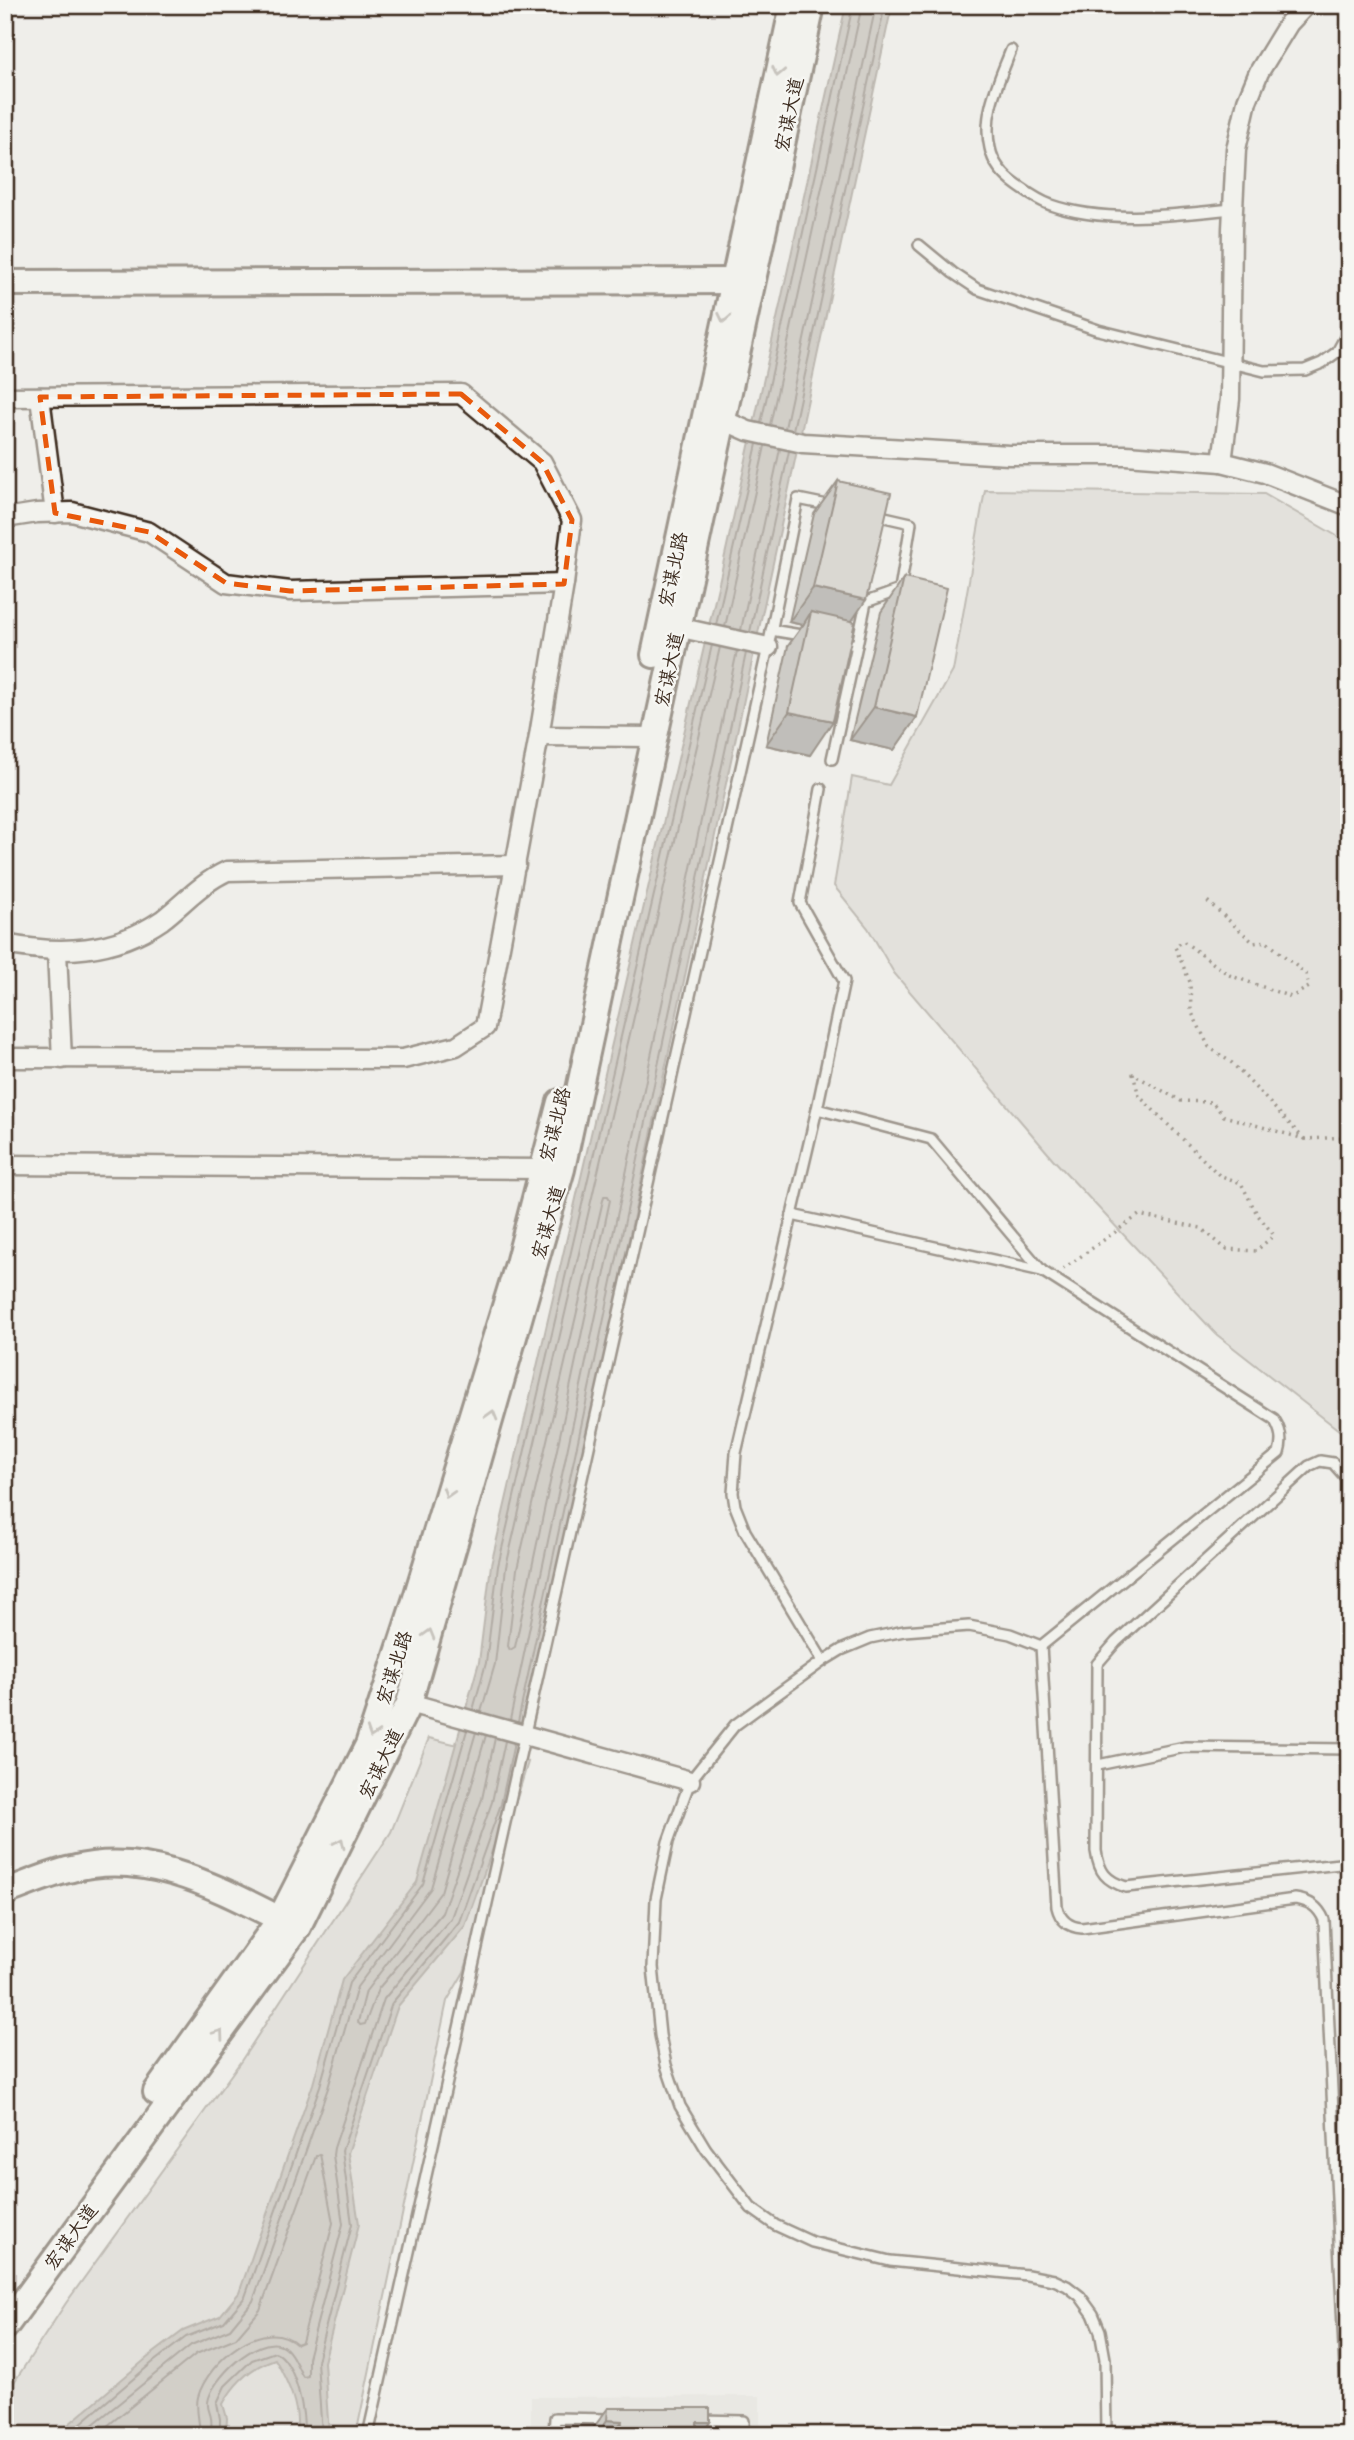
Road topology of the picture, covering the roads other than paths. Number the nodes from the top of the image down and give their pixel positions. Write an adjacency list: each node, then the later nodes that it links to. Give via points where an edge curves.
1 (793, 5): 9 (main road, 宏谋北路, one-way to 9)
2 (812, 5): 9 (main road, 宏谋大道)
3 (1299, 8): 7 (street, via 1259,72 1247,102 1236,149)
4 (1011, 50): 7 (lane, via 989,106 988,128 990,149 1009,180 1050,205 1096,215)
5 (1349, 125): 6 (lane)
6 (1349, 180)
7 (1232, 209): 12 (street)
8 (919, 245): 12 (lane, via 977,289 1098,330)
9 (742, 281): 10 (main road); 15 (main road, 宏谋大道); 23 (main road, 宏谋北路, one-way to 23)
10 (5, 283)
11 (1349, 330): 12 (lane, via 1337,352 1305,370 1264,371)
12 (1230, 363): 16 (street)
13 (5, 397): 14 (street)
14 (40, 397): 20 (street); 22 (street, via 461,394 542,462 572,520)
15 (723, 420): 16 (street, via 748,431 803,443); 23 (main road, 宏谋大道)
16 (1222, 462): 17 (street, via 1265,473)
17 (1349, 506)
18 (848, 509): 24 (lane, via 798,499)
19 (861, 512): 27 (lane, via 911,523 900,590 866,602)
20 (55, 513): 21 (street); 22 (street, via 72,512 149,531 226,583 290,591)
21 (5, 518)
22 (564, 584): 28 (street)
23 (669, 625): 24 (street); 29 (main road, 宏谋大道)
24 (769, 638): 25 (lane); 46 (lane)
25 (820, 639)
26 (833, 641): 27 (lane)
27 (857, 646): 30 (lane)
28 (539, 736): 29 (street); 32 (street)
29 (645, 737): 39 (main road, 宏谋大道)
30 (832, 759)
31 (821, 789): 37 (lane, via 800,903 844,981)
32 (516, 865): 34 (street, via 227,871 211,878 141,932 90,950); 36 (street, via 485,1027 456,1046 404,1059)
33 (5, 944): 34 (street)
34 (57, 952): 36 (street)
35 (5, 1058): 36 (street)
36 (62, 1059)
37 (817, 1109): 40 (lane); 41 (lane, via 931,1139)
38 (5, 1165): 39 (street)
39 (552, 1169): 45 (main road, 宏谋大道, one-way to 39); 52 (main road, 宏谋北路, one-way to 52, via 368,1745)
40 (792, 1215): 41 (lane); 44 (lane, via 736,1453 733,1493 746,1531)
41 (1042, 1271): 43 (lane, via 1274,1419 1282,1444 1279,1453)
42 (1349, 1481): 48 (lane, via 1333,1463 1320,1461 1309,1466 1116,1642 1097,1664)
43 (1041, 1646): 44 (lane, via 969,1626 870,1638); 61 (lane, via 1057,1907 1064,1921 1082,1928 1295,1899 1313,1904 1324,1920)
44 (823, 1661): 49 (lane, via 735,1725)
45 (409, 1703): 46 (street); 52 (main road, 宏谋大道, one-way to 45)
46 (524, 1735): 49 (street); 57 (lane)
47 (1349, 1749): 48 (lane, via 1185,1747)
48 (1098, 1765): 50 (lane, via 1096,1852 1101,1872 1114,1884 1126,1887)
49 (690, 1780): 60 (lane, via 668,1842 656,1899 653,1967 666,2064 680,2106 706,2149 751,2208 812,2242 890,2261 1027,2275 1067,2286 1080,2296 1100,2331)
50 (1349, 1863)
51 (5, 1892): 52 (main road, via 74,1868 118,1863 177,1872)
52 (289, 1923): 53 (main road, 宏谋北路); 54 (main road, 宏谋大道, one-way to 52)
53 (5, 2298)
54 (5, 2327)
55 (622, 2419): 58 (lane, via 555,2418)
56 (690, 2420): 59 (lane, via 744,2421)
57 (368, 2435)
58 (554, 2435)
59 (744, 2435)
60 (1106, 2435)
61 (1348, 2435)

